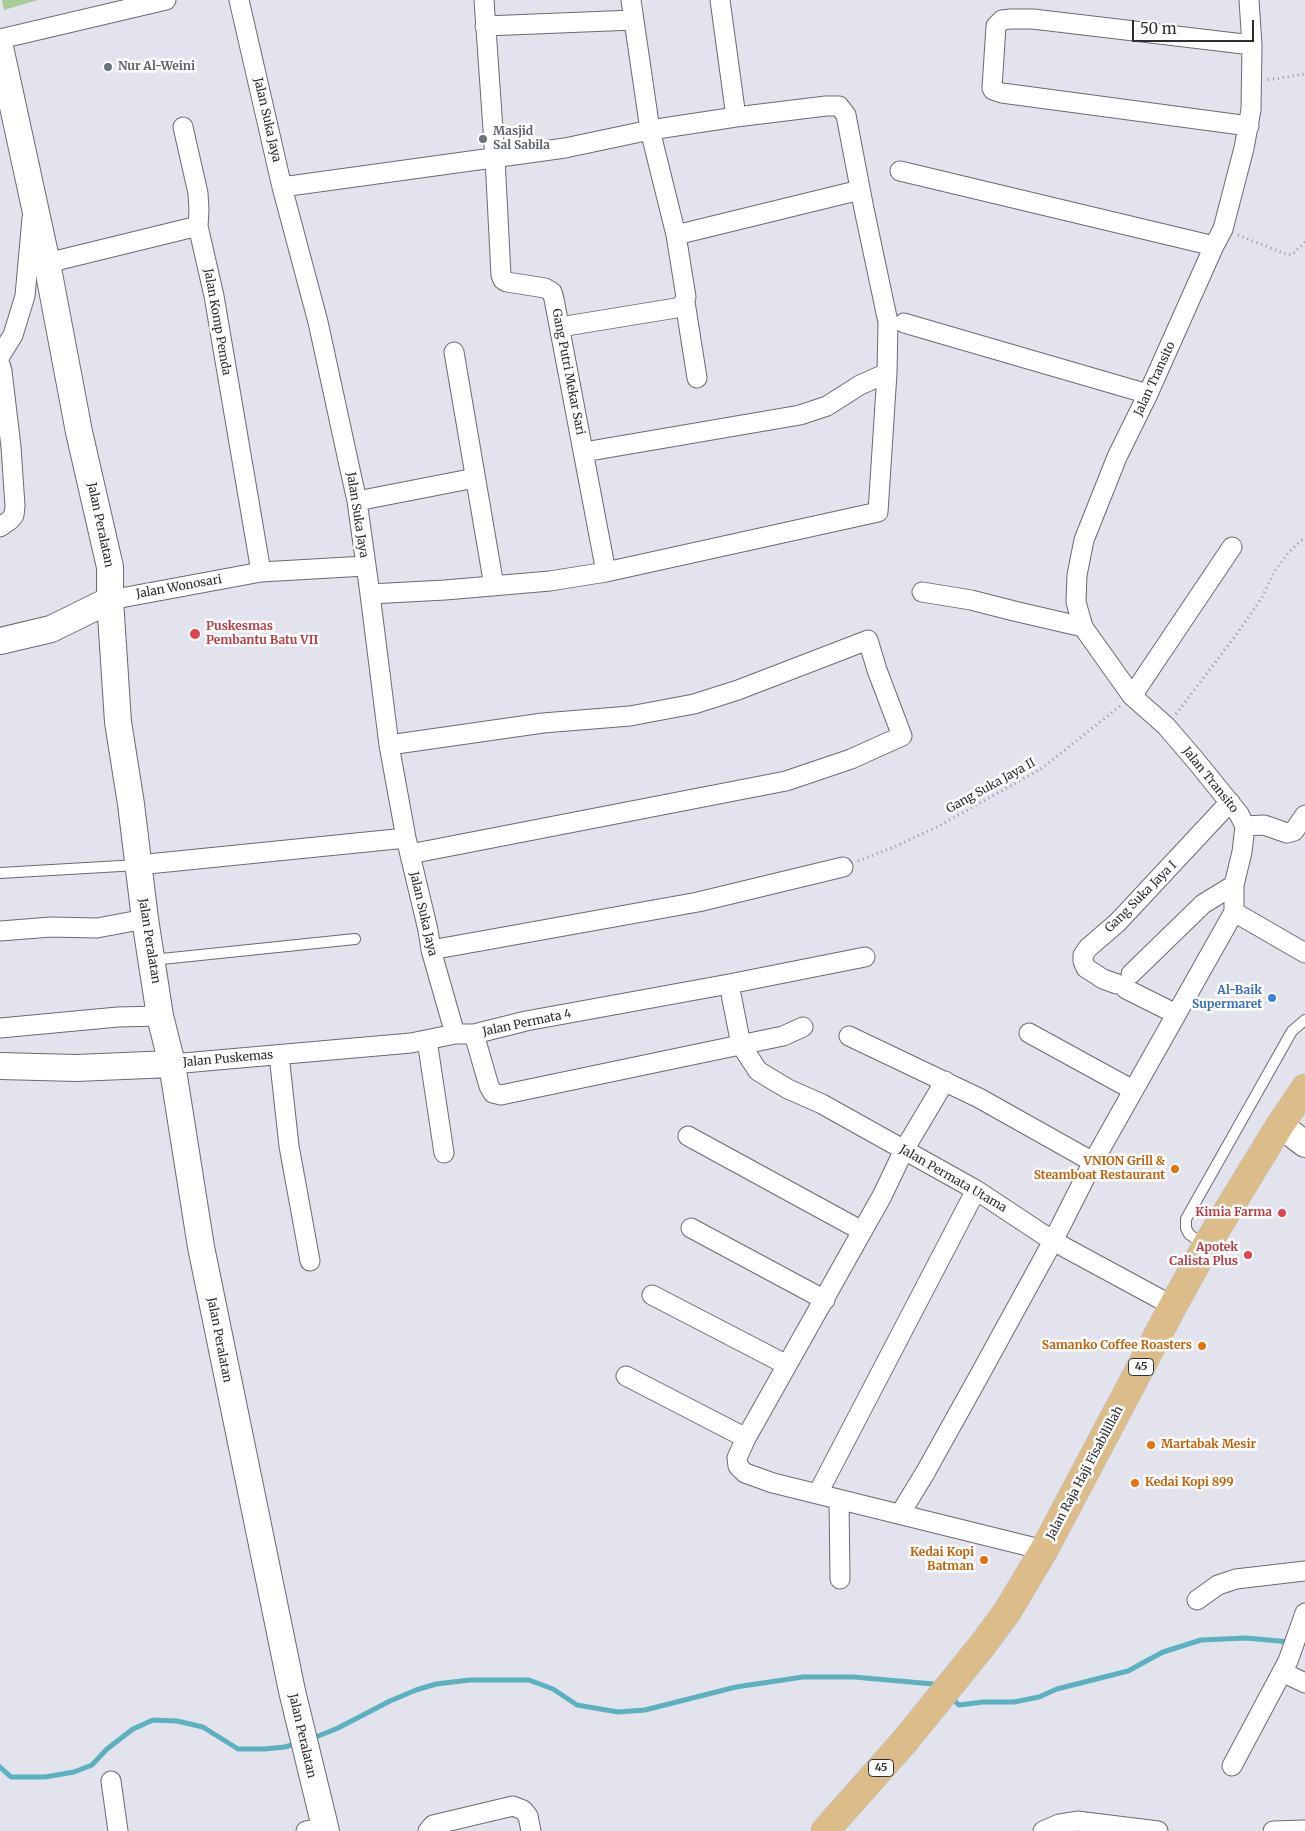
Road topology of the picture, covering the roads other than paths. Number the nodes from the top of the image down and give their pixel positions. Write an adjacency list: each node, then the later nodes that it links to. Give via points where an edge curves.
1 (166, 0): 9 (street)
2 (239, 0): 18 (street, Jalan Suka Jaya)
3 (484, 0): 8 (street, Gang Putri Mekar Sari)
4 (631, 0): 7 (street)
5 (720, 0): 12 (street)
6 (1249, 0): 10 (street, Jalan Transito)
7 (634, 20): 8 (street); 15 (street)
8 (485, 26): 16 (street, Gang Putri Mekar Sari)
9 (0, 39)
10 (1252, 45): 13 (street, Jalan Transito); 13 (street, via 1033,19 1002,20 996,26 992,88 1002,93)
11 (0, 47): 20 (street, Jalan Peralatan)
12 (736, 117): 15 (street); 19 (street, via 839,106 846,115)
13 (1249, 126): 23 (street, Jalan Transito, via 1223,229)
14 (183, 127): 21 (street, Jalan Komp Pemda, via 198,193)
15 (650, 130): 16 (street, via 565,148); 22 (street)
16 (496, 158): 18 (street); 27 (street, Gang Putri Mekar Sari, via 501,275 507,282 552,292)
17 (900, 171): 23 (street)
18 (282, 187): 36 (street, Jalan Suka Jaya, via 318,322)
19 (860, 190): 22 (street); 31 (street, via 888,322)
20 (34, 202): 24 (street, Jalan Peralatan); 29 (street, via 25,296 13,335)
21 (198, 226): 24 (street); 40 (street, Jalan Komp Pemda, via 214,296)
22 (676, 235): 25 (street)
23 (1214, 246): 33 (street, Jalan Transito)
24 (47, 263): 45 (street, Jalan Peralatan, via 79,432 110,567)
25 (685, 302): 27 (street, via 676,308); 32 (street)
26 (904, 323): 33 (street)
27 (560, 327): 34 (street, Gang Putri Mekar Sari)
28 (454, 352): 35 (street)
29 (0, 356)
30 (0, 364): 37 (street, via 15,506 14,515)
31 (887, 373): 34 (street, via 827,406 800,415); 41 (street, via 878,512)
32 (697, 378)
33 (1148, 394): 46 (street, Jalan Transito, via 1084,540 1076,593)
34 (584, 452): 41 (street, Gang Putri Mekar Sari)
35 (475, 478): 36 (street); 42 (street)
36 (357, 501): 39 (street, Jalan Suka Jaya)
37 (0, 527)
38 (1232, 547): 48 (street)
39 (365, 566): 40 (street, Jalan Wonosari); 44 (street, Jalan Suka Jaya)
40 (262, 572): 45 (street, Jalan Wonosari)
41 (606, 572): 42 (street)
42 (494, 586): 44 (street)
43 (922, 592): 46 (street, via 971,600)
44 (370, 594): 49 (street, Jalan Suka Jaya)
45 (110, 600): 47 (street, Jalan Wonosari, via 51,629); 54 (street, Jalan Peralatan, via 118,722)
46 (1083, 627): 48 (street, Jalan Transito)
47 (0, 641)
48 (1132, 696): 50 (street, Jalan Transito, via 1167,728)
49 (389, 745): 53 (street, Jalan Suka Jaya); 53 (street, via 543,723 630,716 694,704 868,640 902,736 851,759 786,781)
50 (1230, 802): 52 (street, Jalan Transito); 66 (street, Gang Suka Jaya I, via 1083,955 1086,968 1102,979)
51 (1305, 815): 52 (street, via 1294,831 1287,833 1264,825)
52 (1245, 826): 57 (street, Jalan Transito)
53 (408, 846): 54 (street); 62 (street, Jalan Suka Jaya)
54 (138, 866): 56 (lane); 59 (street, Jalan Peralatan)
55 (844, 867): 62 (street, via 698,902)
56 (0, 873)
57 (1234, 885): 58 (street, Jalan Transito); 66 (street, via 1204,904)
58 (1234, 912): 63 (street); 68 (street)
59 (145, 919): 60 (street, via 96,928); 65 (street, Jalan Peralatan)
60 (0, 931)
61 (355, 939): 65 (lane)
62 (431, 950): 74 (street, Jalan Suka Jaya)
63 (1305, 952)
64 (865, 957): 67 (street, Jalan Permata 4)
65 (151, 960): 69 (street, Jalan Peralatan)
66 (1124, 982): 68 (street)
67 (729, 984): 75 (street, Jalan Permata 4, via 526,1021); 78 (street)
68 (1176, 1014): 84 (street)
69 (160, 1016): 72 (street); 80 (street, Jalan Peralatan)
70 (1305, 1020): 95 (lane, via 1292,1032 1186,1219 1189,1234)
71 (803, 1027): 78 (street, Jalan Permata 4, via 783,1036)
72 (0, 1028)
73 (1029, 1033): 84 (street)
74 (455, 1034): 75 (street, Jalan Puskemas); 77 (street, Jalan Puskemas)
75 (474, 1034): 78 (street, Jalan Permata 4, via 489,1086 493,1093 501,1095)
76 (849, 1036): 82 (street)
77 (427, 1040): 79 (street, Jalan Puskemas); 89 (street)
78 (741, 1045): 88 (street, Jalan Permata Utama, via 758,1071)
79 (279, 1055): 80 (street, Jalan Puskemas); 96 (street, via 289,1146)
80 (172, 1064): 81 (street, Jalan Puskemas, via 76,1068); 116 (street, Jalan Peralatan, via 200,1247)
81 (0, 1066)
82 (945, 1082): 88 (street); 90 (street)
83 (1305, 1088): 85 (main road, Jalan Raja Haji Fisabilillah / 45)
84 (1133, 1090): 90 (street)
85 (1280, 1125): 87 (street); 95 (main road, Jalan Raja Haji Fisabilillah / 45)
86 (688, 1136): 93 (street)
87 (1305, 1144)
88 (904, 1150): 91 (street, Jalan Permata Utama); 93 (street)
89 (444, 1152)
90 (1093, 1162): 94 (street)
91 (976, 1190): 94 (street, Jalan Permata Utama); 103 (street)
92 (690, 1228): 98 (street)
93 (862, 1231): 98 (street)
94 (1053, 1241): 99 (street, Jalan Permata Utama); 105 (street)
95 (1206, 1246): 99 (main road, Jalan Raja Haji Fisabilillah / 45)
96 (310, 1262)
97 (652, 1295): 100 (street)
98 (825, 1300): 100 (street)
99 (1173, 1306): 106 (main road, Jalan Raja Haji Fisabilillah / 45)
100 (787, 1365): 102 (street)
101 (626, 1376): 102 (street)
102 (746, 1438): 103 (street, via 737,1458 741,1470 773,1483)
103 (818, 1493): 104 (street)
104 (839, 1498): 105 (street); 108 (street)
105 (900, 1514): 106 (street)
106 (1044, 1550): 115 (main road, Jalan Raja Haji Fisabilillah / 45, via 981,1648)
107 (1305, 1570): 109 (street, via 1236,1579 1218,1585)
108 (840, 1579)
109 (1197, 1600)
110 (1305, 1613): 111 (street)
111 (1282, 1672): 112 (street); 113 (street)
112 (1305, 1683)
113 (1232, 1766)
114 (111, 1781): 118 (street)
115 (832, 1828)
116 (319, 1830)
117 (1305, 1830): 123 (street)
118 (118, 1831)
119 (428, 1831): 120 (street, via 433,1825 513,1806 524,1810)
120 (531, 1831)
121 (1043, 1831): 122 (street, via 1077,1821)
122 (1158, 1831)
123 (1273, 1831)

